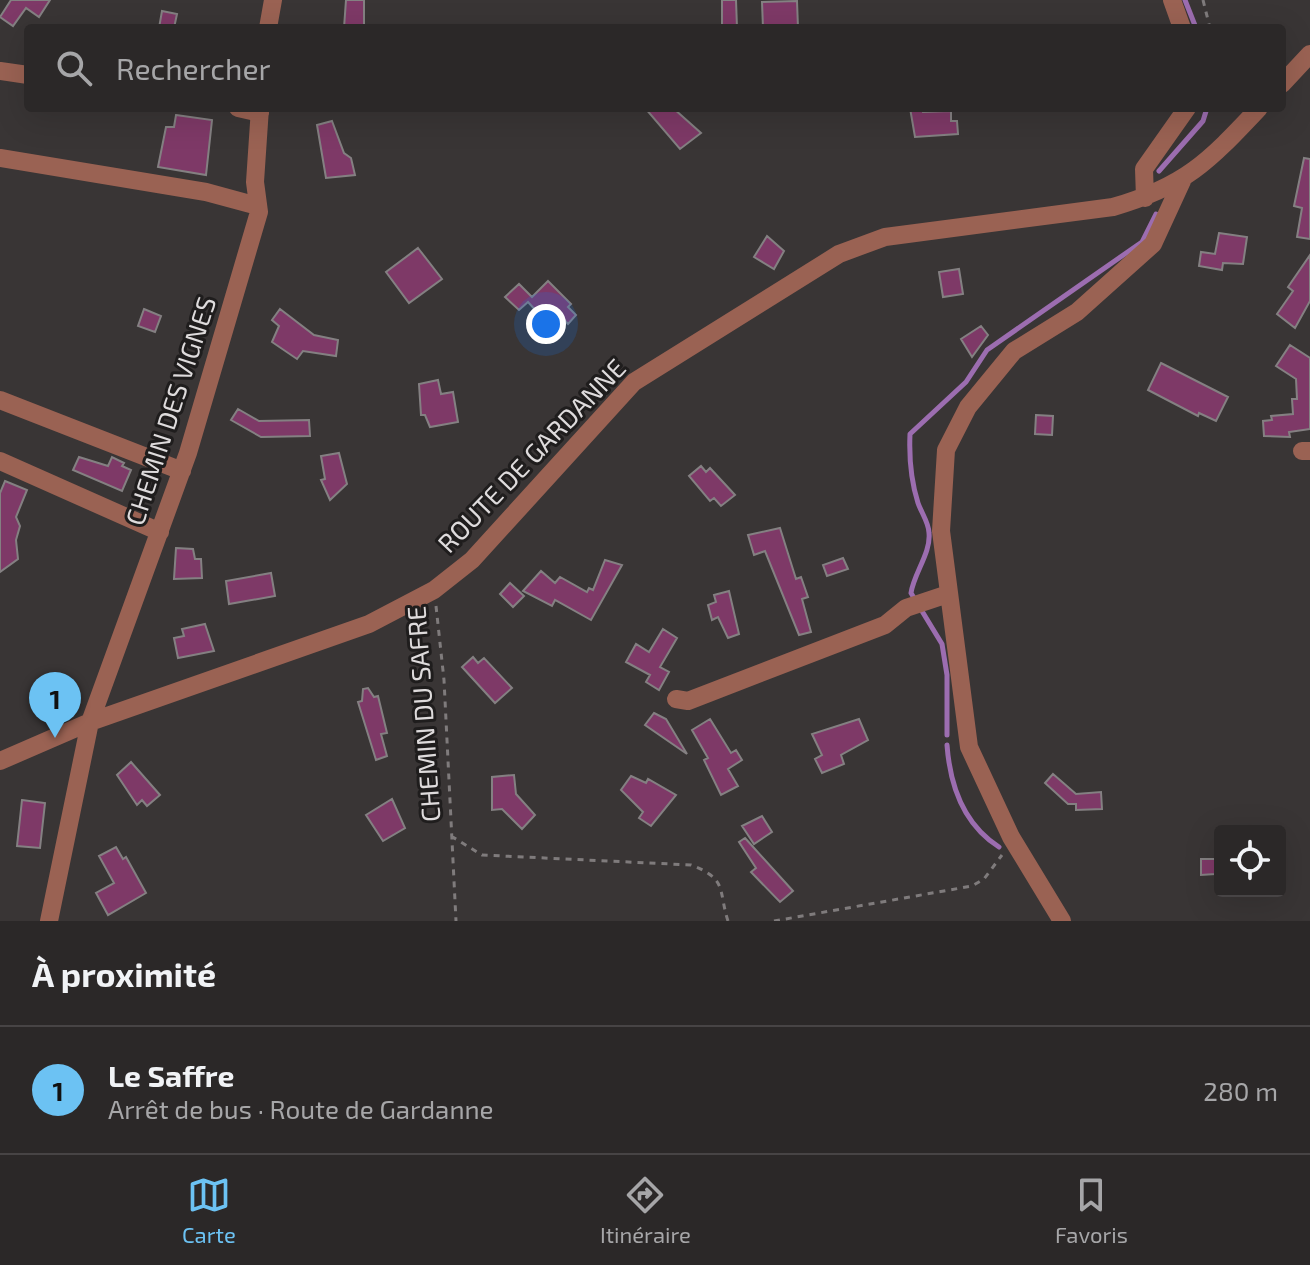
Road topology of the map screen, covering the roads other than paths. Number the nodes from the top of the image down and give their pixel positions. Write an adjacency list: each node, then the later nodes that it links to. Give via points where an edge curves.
1 (273, 0): 3 (street)
2 (1172, 0): 4 (street)
3 (269, 24)
4 (1181, 24)
5 (1310, 54): 8 (street)
6 (0, 71): 7 (street)
7 (24, 74)
8 (1286, 80)
9 (260, 112): 15 (street, CHEMIN DES VIGNES)
10 (1184, 112): 14 (street, via 1144,169)
11 (1255, 112): 13 (street, ROUTE DE GARDANNE)
12 (0, 158): 15 (street, via 206,192)
13 (1182, 181): 14 (street, ROUTE DE GARDANNE); 20 (street, via 1153,244 1077,312 1014,351 968,407 946,450 941,531)
14 (1145, 198): 22 (street, ROUTE DE GARDANNE, via 1113,207 885,237 839,254 634,382 472,560 434,590 369,624)
15 (258, 206): 18 (street, CHEMIN DES VIGNES)
16 (0, 400): 18 (street)
17 (0, 461): 19 (street)
18 (182, 471): 19 (street, CHEMIN DES VIGNES)
19 (160, 532): 22 (street, CHEMIN DES VIGNES)
20 (948, 594): 21 (street, via 779,667 688,701); 25 (street, via 969,747 1011,837)
21 (676, 699)
22 (90, 722): 23 (street, ROUTE DE GARDANNE); 24 (street, CHEMIN DES VIGNES)
23 (0, 761)
24 (49, 921)
25 (1062, 921)

